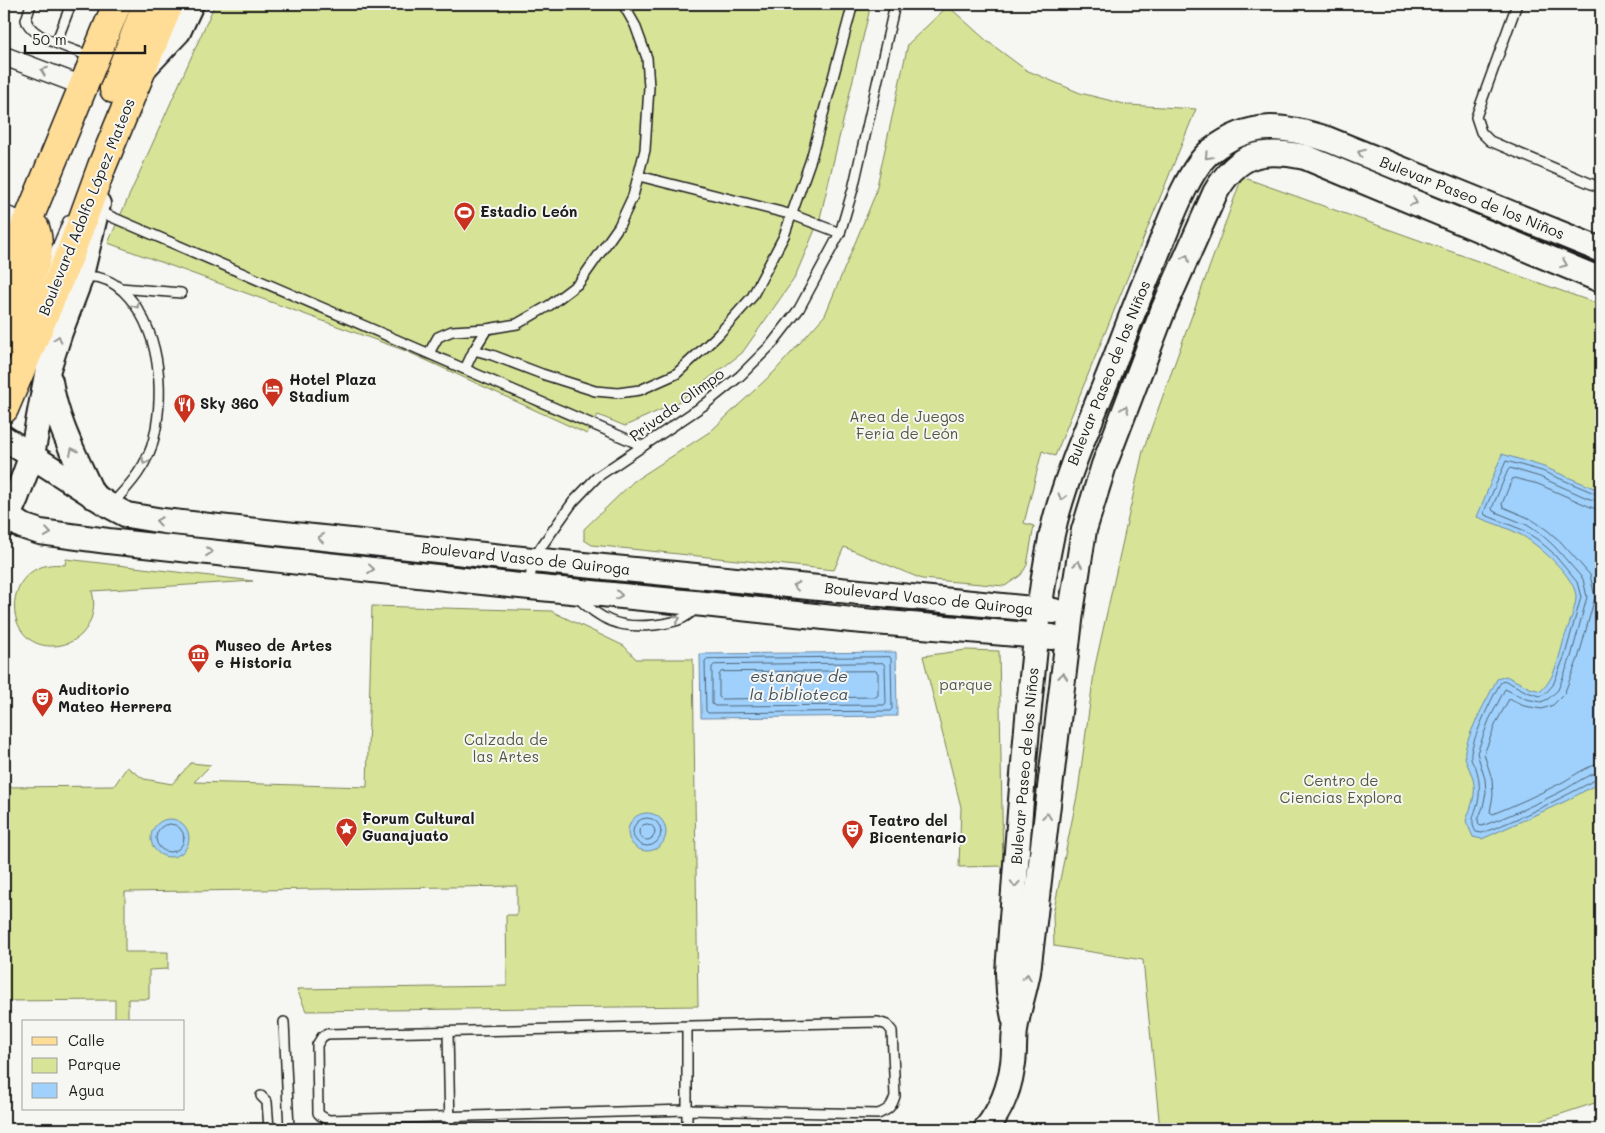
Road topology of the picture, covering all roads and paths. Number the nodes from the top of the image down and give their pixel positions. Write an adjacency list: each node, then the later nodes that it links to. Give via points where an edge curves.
1 (31, 4): 12 (lane, via 26,20 28,25)
2 (71, 4): 12 (lane)
3 (117, 4): 14 (main road)
4 (147, 4): 27 (main road, via 89,152 76,202)
5 (156, 4): 17 (lane)
6 (169, 4): 15 (main road, Boulevard Adolfo López Mateos)
7 (192, 4): 15 (street, via 178,32)
8 (623, 4): 19 (lane, via 647,58 649,87 645,150)
9 (849, 4): 23 (lane, via 851,11)
10 (895, 4): 25 (lane, Privada Olimpo)
11 (1517, 4): 20 (lane, via 1476,117 1481,132 1490,141)
12 (56, 43): 14 (lane)
13 (4, 56): 16 (street, one-way to 13)
14 (96, 58): 16 (main road)
15 (141, 72): 18 (main road, Boulevard Adolfo López Mateos)
16 (83, 86): 24 (main road)
17 (118, 98)
18 (102, 166): 22 (street); 27 (main road, Boulevard Adolfo López Mateos)
19 (639, 176): 23 (lane); 33 (lane, via 619,226 579,283 517,324)
20 (1601, 188)
21 (72, 211): 32 (lane)
22 (98, 211): 27 (street); 36 (lane)
23 (793, 215): 25 (lane); 35 (lane, via 752,298 676,374 640,390 618,393 595,391)
24 (27, 226): 28 (main road); 34 (main road, via 38,237 39,248)
25 (840, 233): 41 (lane, Privada Olimpo, via 799,309 771,345 704,405)
26 (1601, 250): 47 (street, Bulevar Paseo de los Niños, one-way to 47, via 1299,130 1274,127 1249,131 1226,141 1209,153 1193,173 1139,295 1068,477 1055,522)
27 (75, 266): 30 (lane); 37 (street, one-way to 27); 39 (main road, Boulevard Adolfo López Mateos)
28 (4, 279)
29 (1601, 280): 48 (street, Bulevar Paseo de los Niños, one-way to 29, via 1084,530 1104,465 1164,308 1204,216 1224,176 1238,165 1269,152 1305,158)
30 (120, 288): 31 (lane); 43 (lane, one-way to 43, via 145,319 153,340 159,402 149,454 136,476)
31 (181, 292)
32 (34, 303)
33 (487, 330): 35 (lane); 36 (lane, via 452,331 438,337)
34 (4, 343)
35 (474, 350): 38 (lane)
36 (429, 353): 38 (lane)
37 (48, 369): 42 (street); 43 (street, one-way to 37, via 64,432 53,400)
38 (465, 369): 41 (lane)
39 (4, 410)
40 (4, 438): 42 (street, Boulevard Vasco de Quiroga)
41 (643, 446): 45 (lane, Privada Olimpo, via 597,476 573,502)
42 (32, 455): 43 (street, Boulevard Vasco de Quiroga); 44 (street)
43 (101, 501): 45 (street, Boulevard Vasco de Quiroga, one-way to 43, via 191,525 127,515)
44 (5, 519): 46 (street, Boulevard Vasco de Quiroga, one-way to 46, via 40,532 108,541)
45 (534, 559): 46 (lane, Privada Olimpo); 47 (street, Boulevard Vasco de Quiroga, one-way to 45)
46 (528, 587): 49 (street, Boulevard Vasco de Quiroga, one-way to 49)
47 (1039, 609): 48 (street, Boulevard Vasco de Quiroga); 49 (street, Bulevar Paseo de los Niños)
48 (1071, 612): 50 (street, Bulevar Paseo de los Niños)
49 (1036, 636): 50 (street, Boulevard Vasco de Quiroga); 52 (street, Bulevar Paseo de los Niños, one-way to 52, via 1020,797 1008,972)
50 (1068, 638): 52 (street, Bulevar Paseo de los Niños, one-way to 50, via 1028,972)
51 (284, 1022): 59 (lane)
52 (1016, 1024): 62 (street, Bulevar Paseo de los Niños, via 1007,1093)
53 (687, 1027): 54 (lane); 56 (lane); 56 (lane, via 878,1022 892,1032 895,1096 892,1106 878,1114)
54 (448, 1032): 57 (lane); 57 (lane, via 327,1034 317,1045 317,1079 318,1113 324,1119)
55 (261, 1096): 58 (lane, via 267,1102)
56 (687, 1110): 57 (lane); 61 (lane)
57 (450, 1116): 60 (lane)
58 (269, 1129)
59 (289, 1129)
60 (450, 1129)
61 (687, 1129)
62 (986, 1129)

